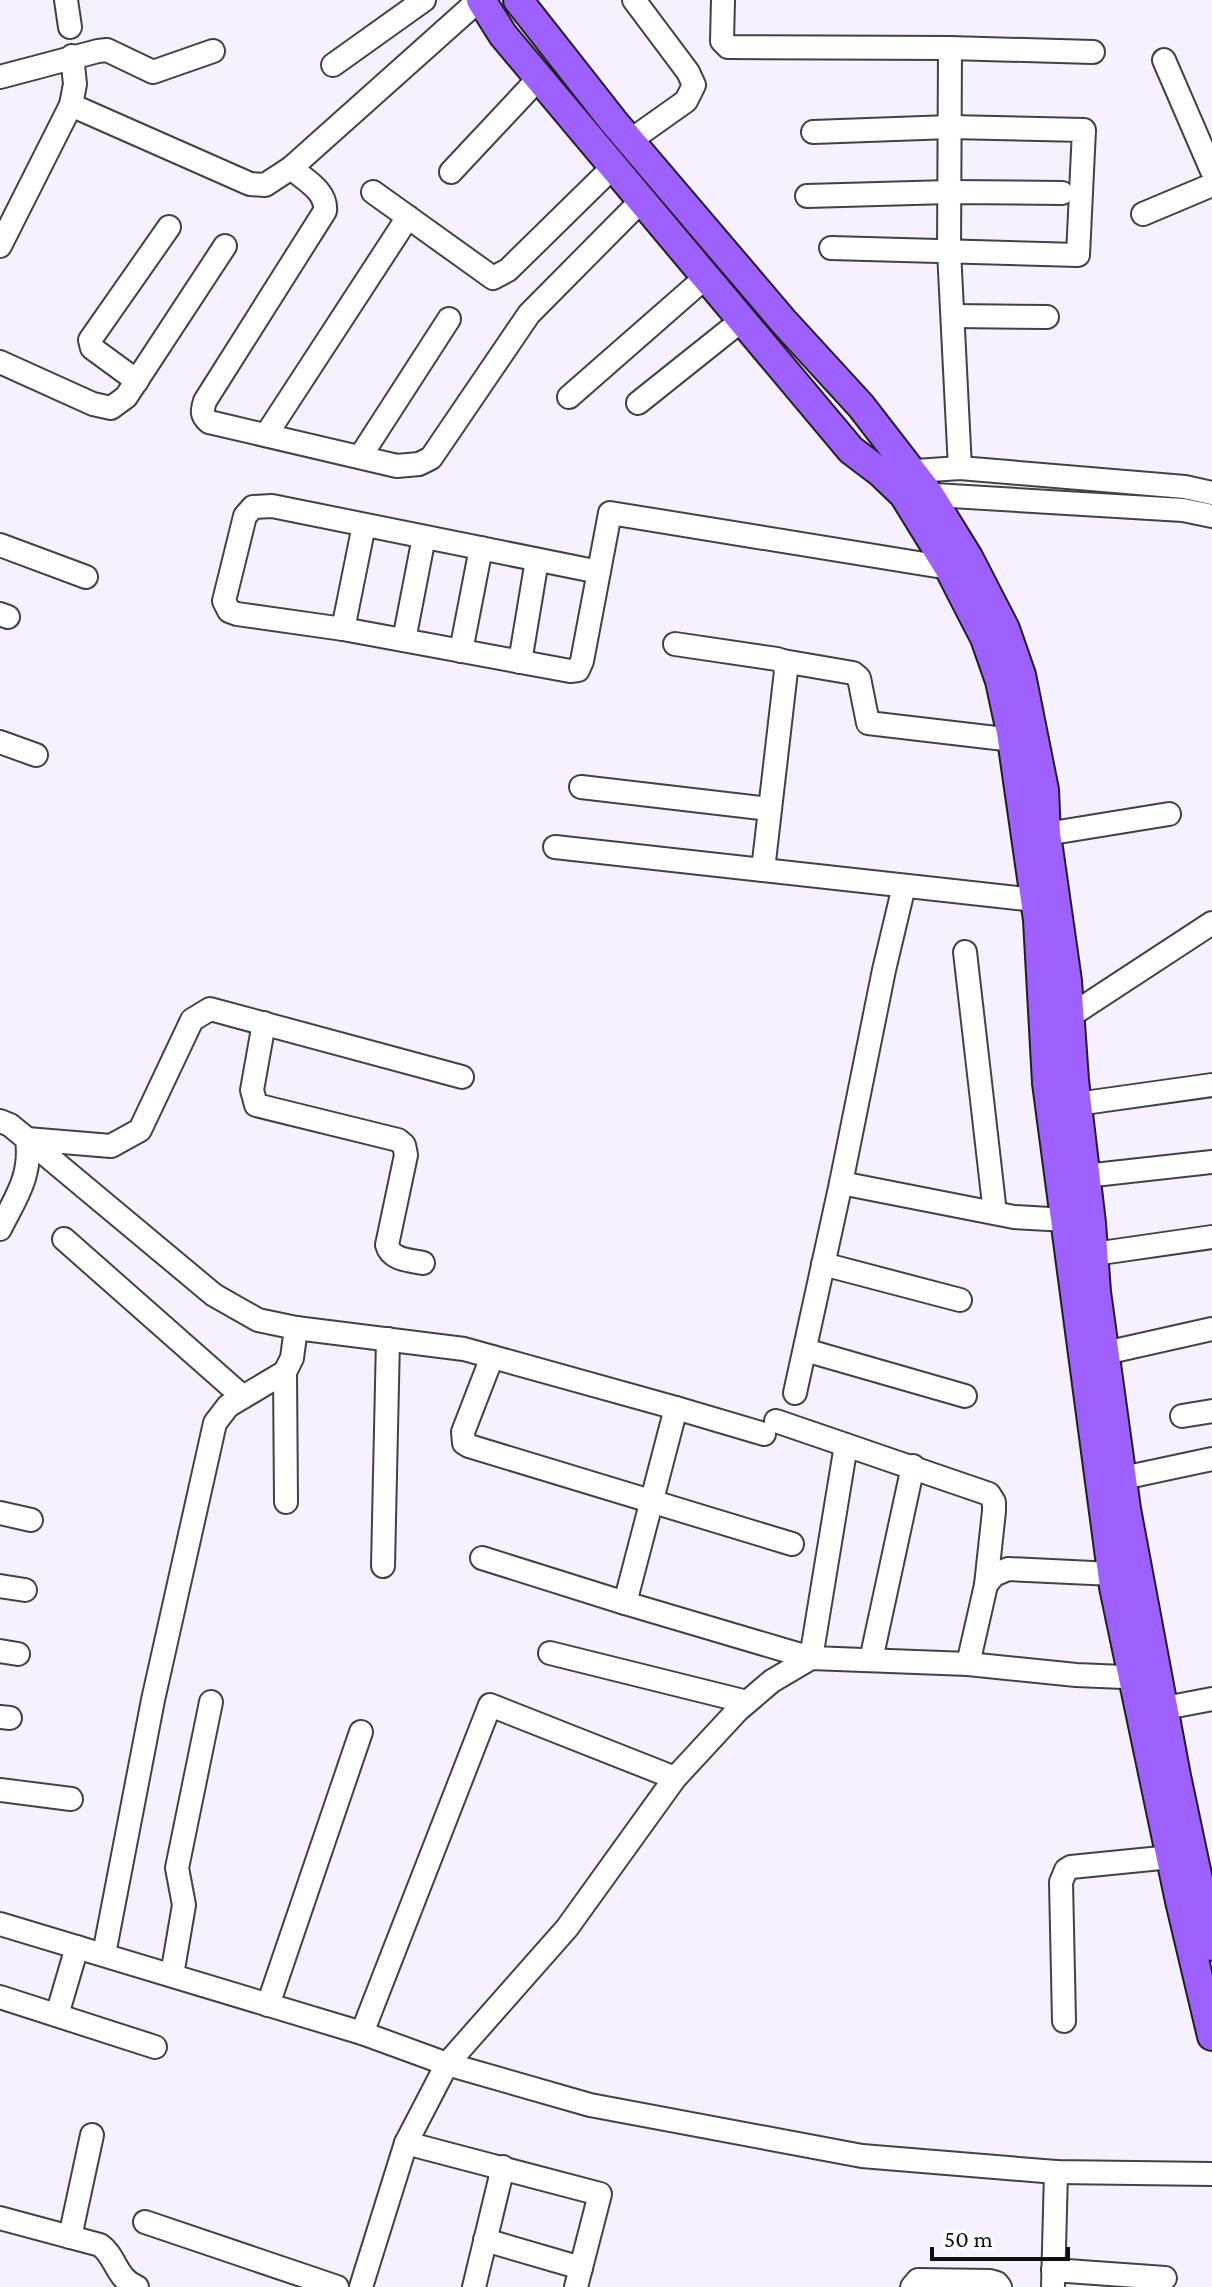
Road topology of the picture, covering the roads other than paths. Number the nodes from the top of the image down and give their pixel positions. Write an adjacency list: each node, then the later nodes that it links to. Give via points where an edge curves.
1 (66, 0): 7 (street)
2 (424, 0): 13 (street)
3 (480, 0): 15 (main road); 21 (street)
4 (518, 0): 19 (main road)
5 (634, 0): 19 (street, via 694,85 686,101)
6 (723, 0): 8 (street, via 722,41 728,47)
7 (70, 27)
8 (950, 48): 10 (street); 17 (street)
9 (213, 51): 11 (street, via 153,72 107,50)
10 (1093, 52)
11 (72, 56): 14 (street); 16 (street)
12 (1164, 60): 22 (street)
13 (333, 65)
14 (0, 77)
15 (539, 78): 20 (main road); 23 (street)
16 (71, 105): 21 (street, via 250,184 265,185); 33 (street)
17 (950, 127): 18 (street); 26 (street); 36 (street, via 1084,130 1084,180 1078,255)
18 (813, 132)
19 (631, 140): 49 (main road, via 861,406)
20 (614, 166): 29 (main road); 31 (street, via 500,277 490,276)
21 (291, 168): 46 (street, via 322,195 325,211 202,411 209,422)
22 (1212, 171)
23 (451, 172)
24 (1212, 185): 30 (street)
25 (373, 192): 31 (street)
26 (949, 192): 27 (street); 28 (street); 36 (street)
27 (1062, 193)
28 (807, 196)
29 (642, 200): 37 (main road); 47 (street, via 529,314 431,458 397,466)
30 (1143, 214)
31 (408, 217): 46 (street)
32 (169, 227): 43 (street, via 90,340 92,348)
33 (0, 246)
34 (225, 246): 43 (street)
35 (831, 248): 36 (street)
36 (949, 251): 38 (street)
37 (706, 277): 41 (main road); 44 (street)
38 (953, 316): 39 (street); 48 (street)
39 (1047, 317)
40 (449, 319): 47 (street)
41 (742, 320): 45 (street); 49 (main road, via 851,450 880,472)
42 (0, 362): 43 (street, via 111,408)
43 (137, 381)
44 (569, 397)
45 (638, 403)
46 (266, 435): 47 (street)
47 (360, 457)
48 (960, 468): 49 (street); 50 (street)
49 (915, 487): 51 (street); 57 (main road); 72 (main road, via 968,557 1005,629 1021,675 1044,790)
50 (1212, 493)
51 (1212, 516)
52 (364, 525): 53 (street); 60 (street); 60 (street, via 272,506 253,507 245,516 224,601 237,614)
53 (424, 537): 55 (street); 61 (street)
54 (0, 545): 59 (street)
55 (481, 548): 56 (street); 63 (street)
56 (537, 560): 58 (street); 65 (street)
57 (949, 568): 58 (street, via 610,513); 66 (main road, via 985,638)
58 (599, 572): 65 (street, via 578,670)
59 (86, 577)
60 (343, 629): 61 (street)
61 (404, 640): 63 (street)
62 (675, 644): 64 (street)
63 (461, 651): 65 (street)
64 (783, 661): 66 (street, via 853,673 859,678 868,723); 70 (street)
65 (520, 662)
66 (1013, 740): 76 (main road)
67 (0, 742): 68 (street)
68 (36, 755)
69 (581, 787): 70 (street)
70 (770, 809): 74 (street)
71 (1169, 814): 72 (street)
72 (1046, 834): 79 (main road)
73 (555, 847): 74 (street)
74 (763, 870): 75 (street)
75 (904, 886): 76 (street); 88 (street)
76 (1035, 900): 90 (main road, via 1047,1083)
77 (1212, 923): 79 (street)
78 (965, 952): 89 (street)
79 (1070, 1016): 83 (main road)
80 (264, 1023): 81 (street); 85 (street, via 210,1009 192,1020 140,1130 129,1138 111,1146); 95 (street, via 252,1090 256,1105 404,1145 387,1245 393,1256)
81 (462, 1077)
82 (1212, 1085): 83 (street)
83 (1077, 1104): 87 (main road)
84 (0, 1121): 85 (street)
85 (27, 1139): 91 (street, via 30,1161); 98 (street, via 214,1295 258,1320)
86 (1212, 1162): 87 (street)
87 (1085, 1176): 94 (main road)
88 (841, 1183): 89 (street); 96 (street)
89 (995, 1213): 90 (street)
90 (1067, 1220): 122 (main road)
91 (0, 1229)
92 (1212, 1237): 94 (street)
93 (64, 1239): 107 (street)
94 (1094, 1254): 102 (main road)
95 (423, 1263)
96 (823, 1264): 97 (street); 101 (street)
97 (960, 1300)
98 (296, 1328): 100 (street); 104 (street)
99 (1212, 1329): 102 (street)
100 (388, 1339): 103 (street); 121 (street)
101 (805, 1350): 105 (street); 106 (street)
102 (1105, 1353): 114 (main road)
103 (492, 1357): 108 (street); 115 (street, via 463,1432 464,1443)
104 (285, 1372): 107 (street); 116 (street)
105 (795, 1393)
106 (965, 1396)
107 (243, 1397): 144 (street, via 215,1423 153,1700)
108 (676, 1408): 111 (street); 115 (street)
109 (1212, 1411): 110 (street)
110 (1182, 1416)
111 (846, 1445): 113 (street); 128 (street)
112 (1212, 1459): 114 (street)
113 (913, 1466): 123 (street, via 989,1494 994,1502); 129 (street)
114 (1123, 1478): 131 (main road)
115 (652, 1500): 119 (street); 126 (street)
116 (286, 1502)
117 (0, 1513): 118 (street)
118 (31, 1520)
119 (792, 1544)
120 (482, 1558): 126 (street)
121 (383, 1566)
122 (1113, 1574): 123 (street, via 1008,1569); 131 (main road)
123 (986, 1585): 130 (street)
124 (0, 1586): 125 (street)
125 (25, 1590)
126 (625, 1603): 128 (street)
127 (550, 1653): 134 (street)
128 (811, 1658): 129 (street); 134 (street)
129 (871, 1660): 130 (street)
130 (968, 1664): 131 (street)
131 (1147, 1678): 135 (main road); 140 (main road)
132 (1212, 1699): 135 (street)
133 (211, 1702): 145 (street, via 177,1868 184,1905)
134 (747, 1702): 137 (street)
135 (1165, 1708): 142 (main road)
136 (361, 1732): 147 (street)
137 (675, 1778): 150 (street, via 490,1705); 153 (street, via 567,1928)
138 (0, 1790): 139 (street)
139 (71, 1799)
140 (1171, 1857): 149 (street, via 1066,1870 1061,1882); 151 (main road)
141 (0, 1924): 143 (street)
142 (1212, 1946)
143 (77, 1947): 144 (street); 148 (street)
144 (104, 1954): 145 (street)
145 (172, 1975): 147 (street)
146 (0, 1997): 148 (street)
147 (268, 2005): 150 (street)
148 (57, 2015): 152 (street)
149 (1064, 2021)
150 (362, 2033): 153 (street)
151 (1212, 2036)
152 (155, 2047)
153 (447, 2064): 155 (street); 157 (street, via 590,2105 862,2156)
154 (92, 2135): 161 (street)
155 (406, 2143): 156 (street); 168 (street)
156 (503, 2167): 162 (street); 163 (street, via 600,2194)
157 (1056, 2172): 158 (street); 164 (street)
158 (1212, 2174)
159 (0, 2218): 161 (street)
160 (145, 2222): 167 (street)
161 (70, 2237): 166 (street, via 109,2251 117,2270)
162 (485, 2240): 163 (street); 169 (street)
163 (578, 2278)
164 (1053, 2278): 165 (street)
165 (1165, 2278)
166 (137, 2287)
167 (337, 2287)
168 (361, 2287)
169 (474, 2287)
170 (912, 2287): 171 (street, via 918,2280 990,2281)
171 (1000, 2287)

